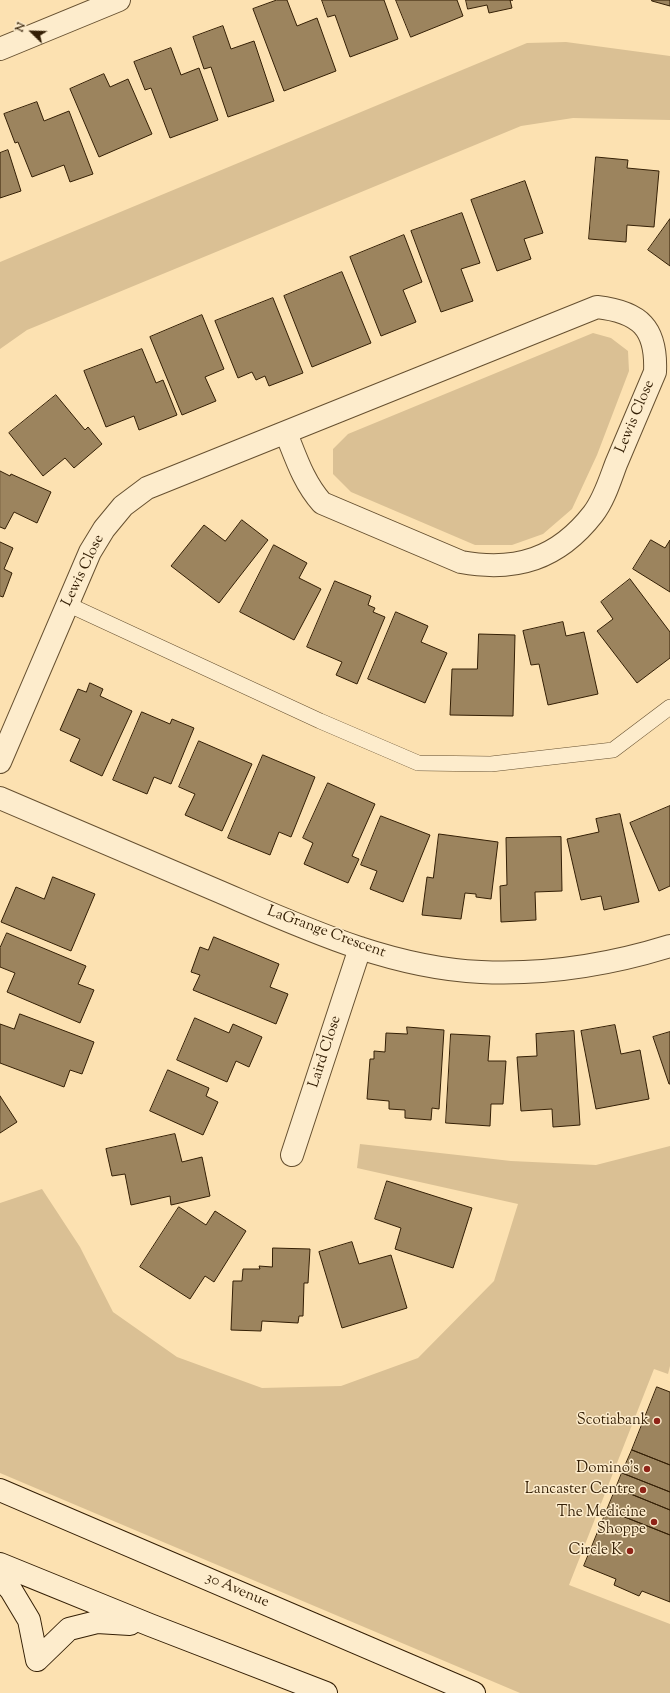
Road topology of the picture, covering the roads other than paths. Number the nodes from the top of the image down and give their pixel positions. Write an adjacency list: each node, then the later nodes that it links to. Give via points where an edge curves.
1 (119, 0): 2 (street)
2 (0, 49)
3 (286, 433): 3 (street, Lewis Close, via 306,482 322,503 461,562 508,566 532,561 562,544 594,513 655,372 656,354 645,325 612,308 597,307); 4 (street, Lewis Close, via 147,488 123,506 104,529 90,552)
4 (67, 604): 5 (lane, via 320,721 418,763 491,764 613,750); 6 (street, Lewis Close)
5 (670, 708)
6 (0, 762)
7 (0, 798): 9 (street, LaGrange Crescent, via 255,907)
8 (670, 946): 9 (street, LaGrange Crescent, via 632,958 587,966 518,972 481,972 436,967)
9 (360, 948): 10 (street, Laird Close)
10 (292, 1155)
11 (0, 1490): 16 (street, 30 Avenue)
12 (0, 1564): 14 (street)
13 (0, 1578): 14 (street, via 11,1590 29,1620 37,1660 69,1628 97,1622)
14 (150, 1625): 15 (street)
15 (326, 1693)
16 (474, 1693)

